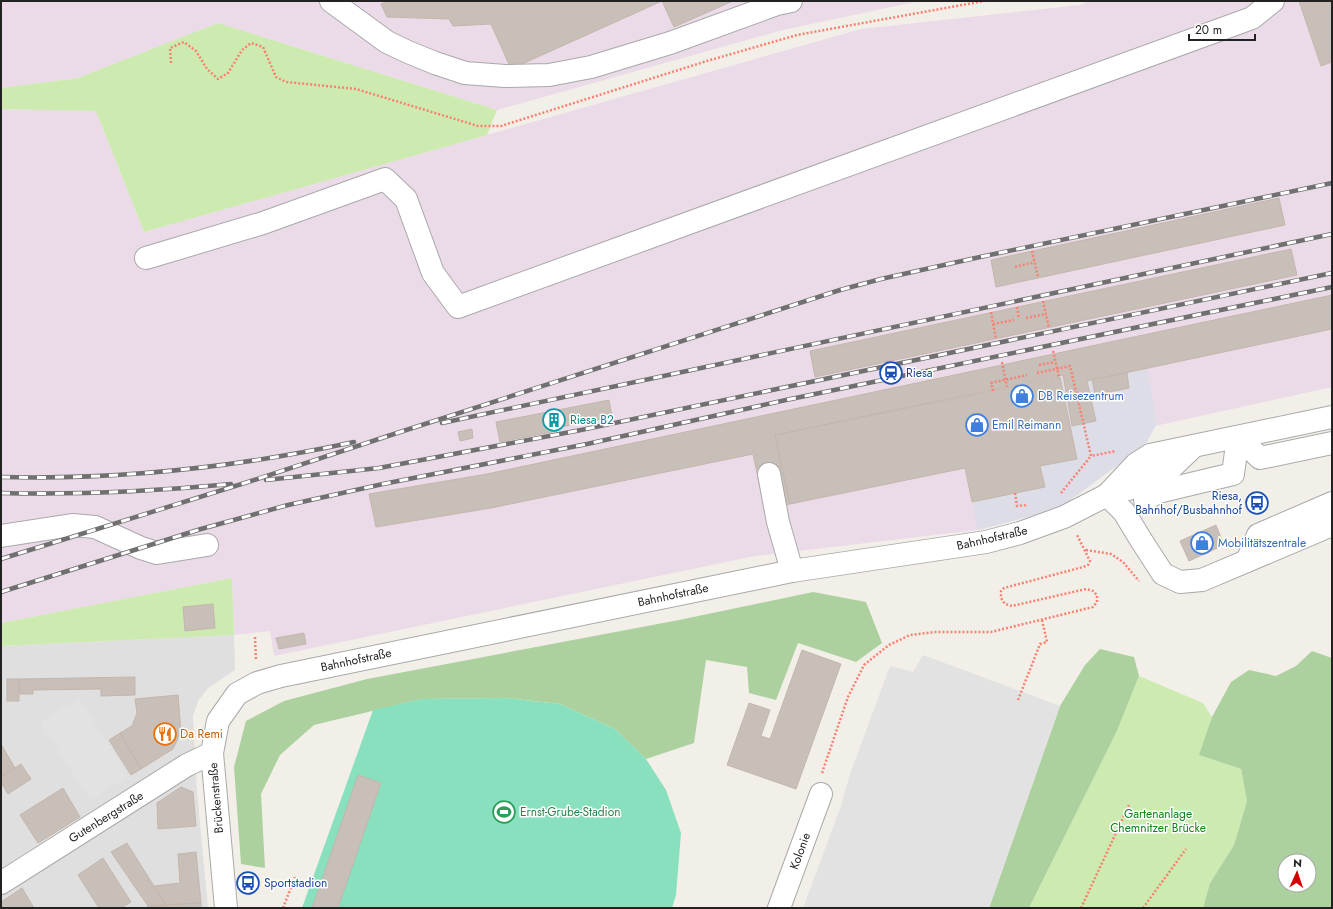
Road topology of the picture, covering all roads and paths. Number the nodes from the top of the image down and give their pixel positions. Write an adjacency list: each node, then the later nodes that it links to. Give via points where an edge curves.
1 (331, 1): 2 (street, via 387,42 415,55 465,73 506,76 549,76 591,67)
2 (791, 1)
3 (1273, 1): 5 (street, via 1252,18 458,307 433,273 406,199 385,179 263,223)
4 (1032, 251): 6 (path)
5 (146, 258)
6 (1035, 262): 7 (path); 8 (path)
7 (1015, 267)
8 (1038, 277)
9 (1043, 301): 12 (path)
10 (1017, 307): 14 (path)
11 (991, 312): 16 (path)
12 (1046, 314): 13 (path); 17 (path)
13 (1026, 318)
14 (1019, 319)
15 (1014, 320): 16 (path)
16 (993, 324): 18 (path)
17 (1049, 328)
18 (996, 339)
19 (1053, 351): 21 (path)
20 (1002, 362): 27 (path)
21 (1055, 362): 22 (path); 23 (path)
22 (1039, 365)
23 (1057, 369): 24 (path); 26 (path); 35 (path, via 1070,366)
24 (1037, 373)
25 (1027, 375): 27 (path)
26 (1058, 377)
27 (1006, 380): 28 (path); 29 (path, via 991,383)
28 (1007, 387)
29 (993, 391)
30 (1332, 418): 31 (street, Bahnhofstraße)
31 (1238, 437): 32 (street, via 1260,458); 33 (street, Bahnhofstraße); 37 (street, via 1233,474)
32 (1332, 443)
33 (1194, 446): 37 (street, Bahnhofstraße, via 1172,466); 39 (street, Bahnhofstraße, via 1150,455 1136,464)
34 (1122, 450): 35 (path)
35 (1091, 456): 42 (path, via 1053,502)
36 (769, 474): 48 (street, via 778,522)
37 (1169, 480): 39 (street, Bahnhofstraße); 45 (street, via 1145,500)
38 (1015, 494): 41 (path, via 1018,506)
39 (1107, 495): 42 (street, Bahnhofstraße); 45 (street, via 1124,512)
40 (1332, 503): 47 (street, via 1258,535)
41 (1032, 504)
42 (1064, 517): 48 (street, Bahnhofstraße, via 986,542); 49 (path, via 1077,535 1090,561 1088,565 1004,588 1001,591 1001,598 1004,604 1012,606 1086,589 1097,595 1097,602 1093,607)
43 (1332, 525): 47 (street)
44 (1, 536): 46 (street, via 72,525 95,527 157,554)
45 (1140, 540): 47 (street, via 1163,574 1180,582 1202,580)
46 (207, 545)
47 (1247, 561)
48 (792, 571): 50 (street, Bahnhofstraße, via 281,676 257,683)
49 (1042, 620): 51 (path, via 1047,642 1040,644); 53 (path, via 991,632 935,632 910,635 889,645 864,665 848,697 821,777)
50 (237, 694): 52 (street, Brückenstraße, via 218,721)
51 (1018, 700)
52 (212, 753): 57 (street, Gutenbergstraße, via 188,765); 58 (street, Brückenstraße)
53 (821, 794): 60 (street, Kolonie)
54 (1129, 805): 61 (path)
55 (1186, 849): 62 (path)
56 (295, 877): 59 (path)
57 (1, 883)
58 (226, 908)
59 (283, 908)
60 (779, 908)
61 (1081, 908)
62 (1143, 908)

